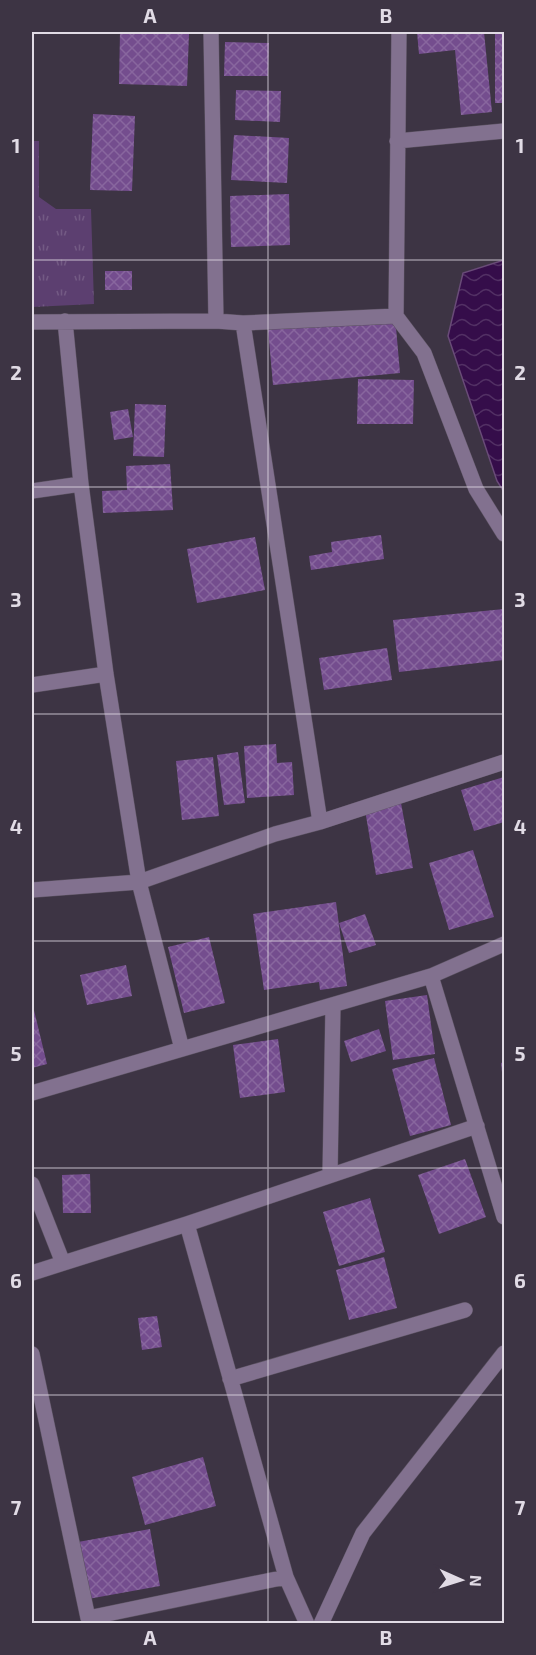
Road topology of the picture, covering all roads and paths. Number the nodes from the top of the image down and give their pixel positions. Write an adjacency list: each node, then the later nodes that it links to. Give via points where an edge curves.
1 (211, 32): 7 (street)
2 (399, 32): 4 (street)
3 (504, 131): 4 (street)
4 (398, 141): 5 (street)
5 (396, 316): 9 (street); 12 (street, via 424,353 476,489)
6 (65, 321): 7 (street); 8 (street); 10 (street)
7 (216, 321): 9 (street)
8 (32, 322)
9 (243, 323): 16 (street)
10 (81, 484): 11 (street); 13 (street)
11 (32, 491)
12 (504, 534)
13 (106, 674): 14 (street); 17 (street)
14 (32, 685)
15 (504, 762): 16 (street)
16 (320, 822): 17 (street)
17 (139, 882): 18 (street); 22 (street)
18 (32, 890)
19 (504, 944): 20 (street)
20 (431, 976): 21 (street); 24 (street)
21 (333, 1005): 22 (street); 25 (street)
22 (182, 1049): 23 (street)
23 (32, 1093)
24 (477, 1125): 25 (street); 27 (street)
25 (330, 1175): 28 (street)
26 (32, 1184): 29 (street)
27 (504, 1217)
28 (187, 1224): 29 (street); 34 (street)
29 (63, 1263): 30 (street)
30 (32, 1273)
31 (465, 1310): 34 (street)
32 (504, 1353): 37 (street, via 363,1533)
33 (32, 1354): 35 (street, via 87,1618)
34 (230, 1380): 35 (street)
35 (286, 1577): 36 (street)
36 (308, 1623)
37 (321, 1623)

